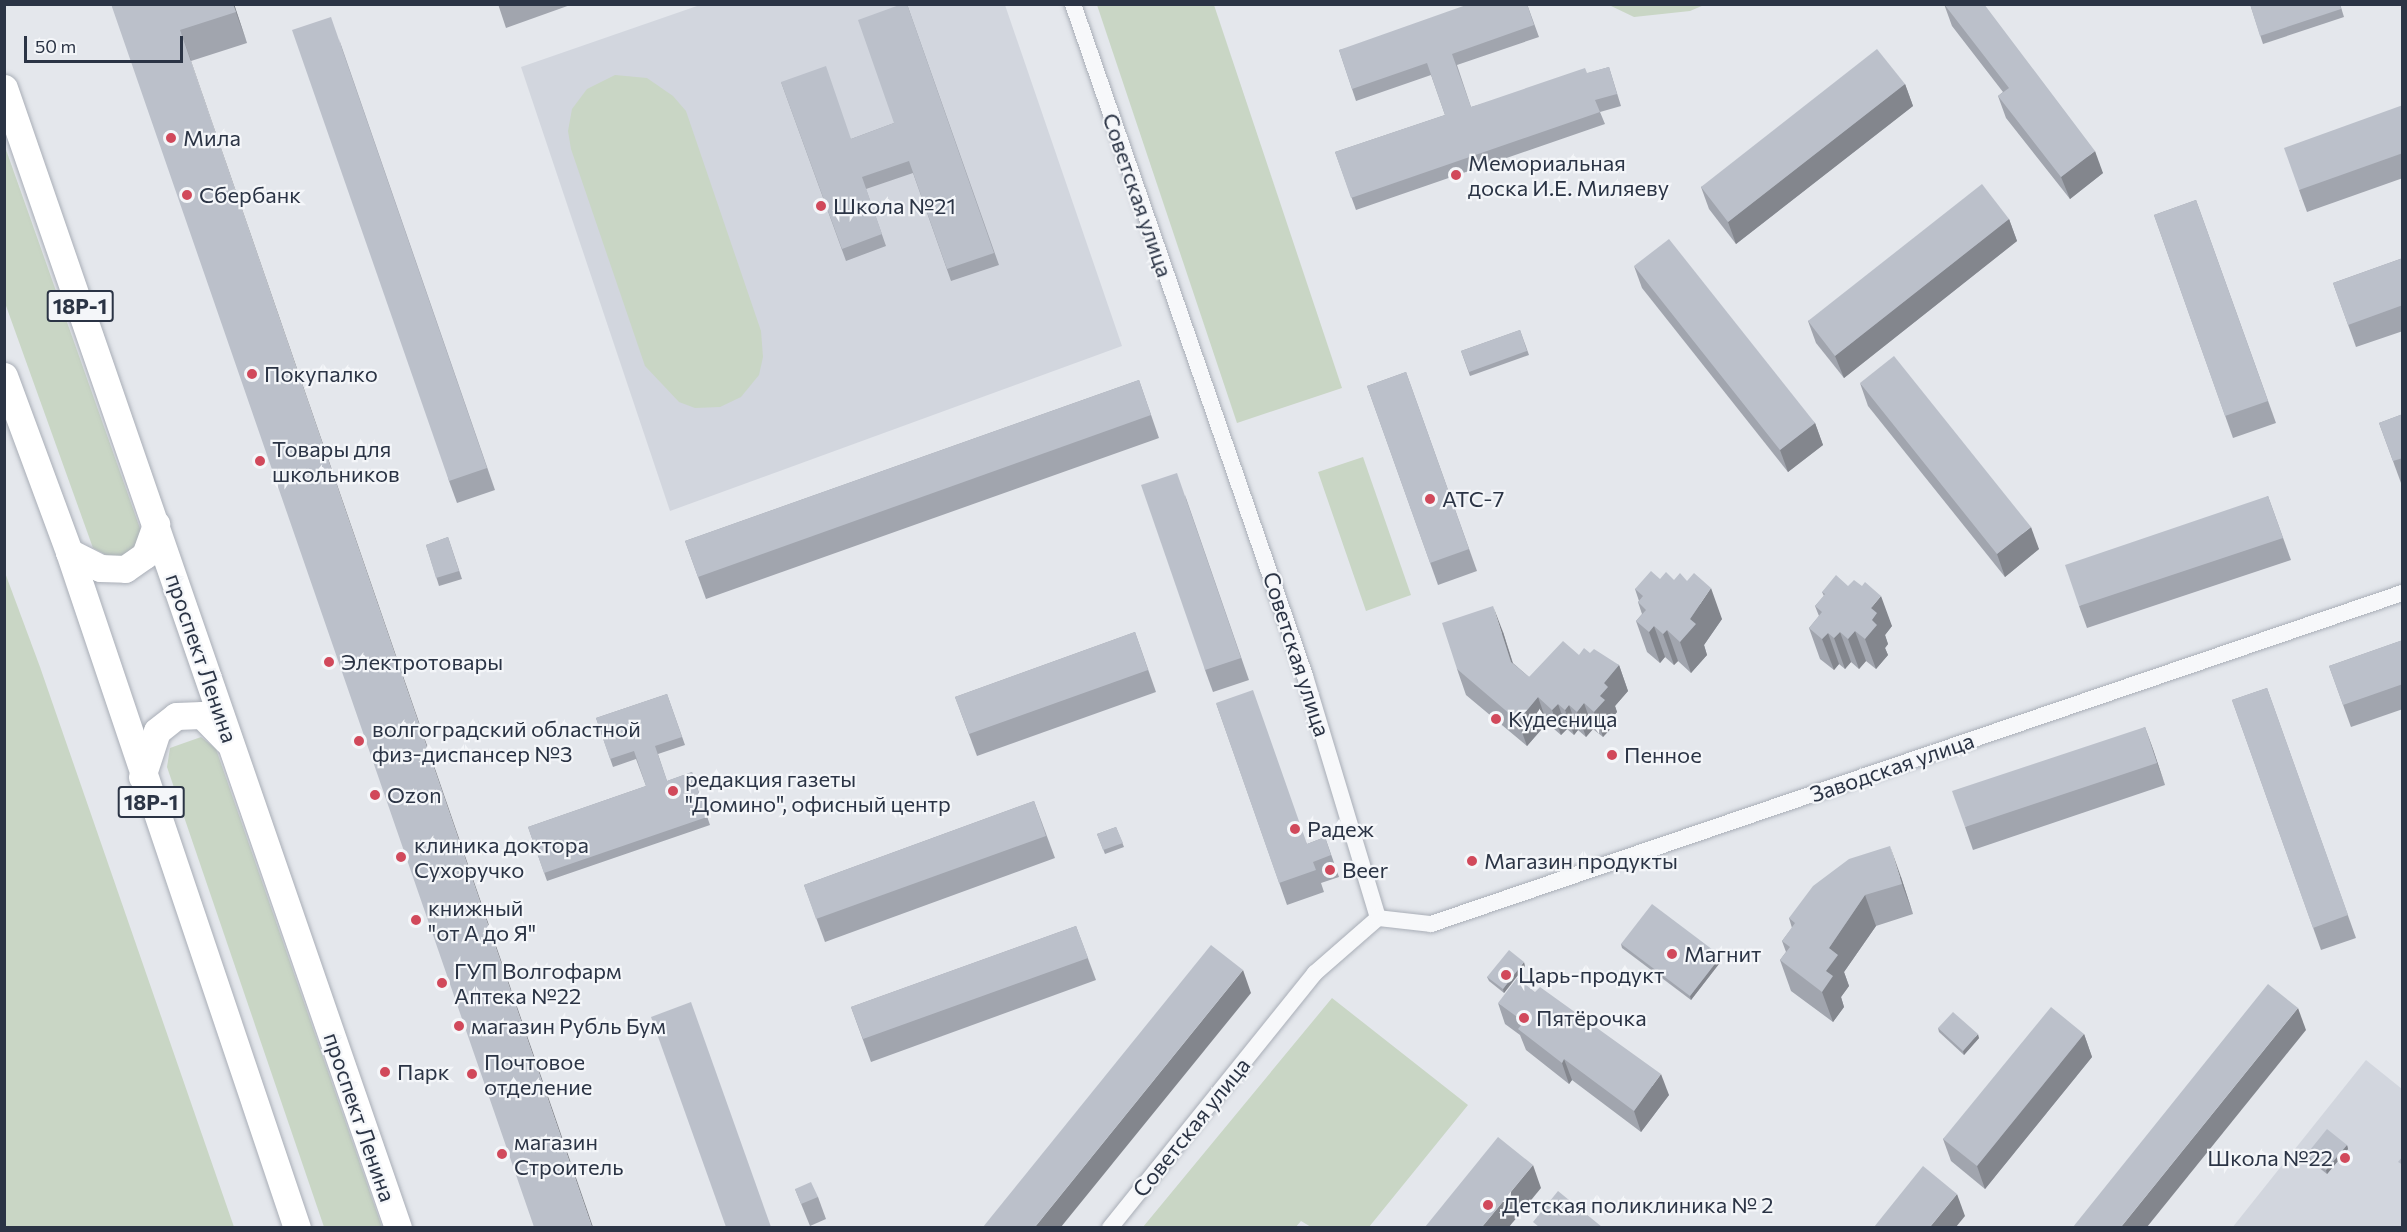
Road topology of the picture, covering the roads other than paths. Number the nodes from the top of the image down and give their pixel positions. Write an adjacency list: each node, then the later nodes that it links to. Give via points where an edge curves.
1 (1073, 4): 9 (street, Советская улица, via 1305,676)
2 (4, 88): 4 (main road, проспект Ленина / 18Р-1)
3 (4, 376): 5 (main road, 18Р-1)
4 (156, 524): 5 (main road, via 145,555 125,569 100,568); 7 (main road, проспект Ленина / 18Р-1)
5 (69, 552): 8 (main road, 18Р-1)
6 (2403, 593): 9 (street, Заводская улица, via 1431,924)
7 (232, 746): 8 (main road, via 202,715 176,716 157,731); 11 (main road, проспект Ленина / 18Р-1)
8 (142, 777): 10 (main road, 18Р-1)
9 (1378, 918): 12 (street, Советская улица, via 1315,973)
10 (297, 1227)
11 (398, 1227)
12 (1110, 1227)

